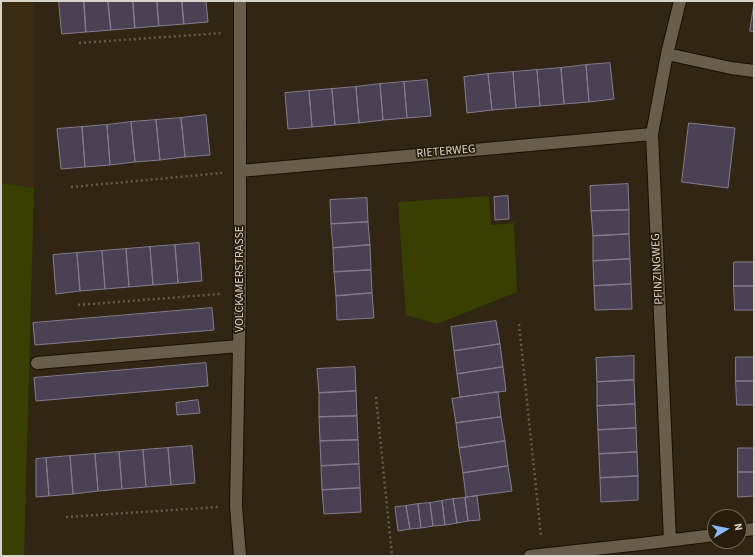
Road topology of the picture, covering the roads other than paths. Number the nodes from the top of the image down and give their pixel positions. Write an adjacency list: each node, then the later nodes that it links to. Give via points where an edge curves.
1 (240, 1): 6 (street, VOLCKAMERSTRASSE)
2 (680, 1): 3 (street, PFINZINGWEG)
3 (667, 54): 4 (street); 5 (street, PFINZINGWEG)
4 (754, 71)
5 (652, 134): 6 (street, RIETERWEG); 10 (street, PFINZINGWEG)
6 (240, 171): 7 (street, VOLCKAMERSTRASSE)
7 (239, 346): 8 (street); 11 (street, VOLCKAMERSTRASSE, via 236,506)
8 (37, 363)
9 (707, 535): 10 (street)
10 (670, 540): 12 (street)
11 (240, 556)
12 (530, 556)

